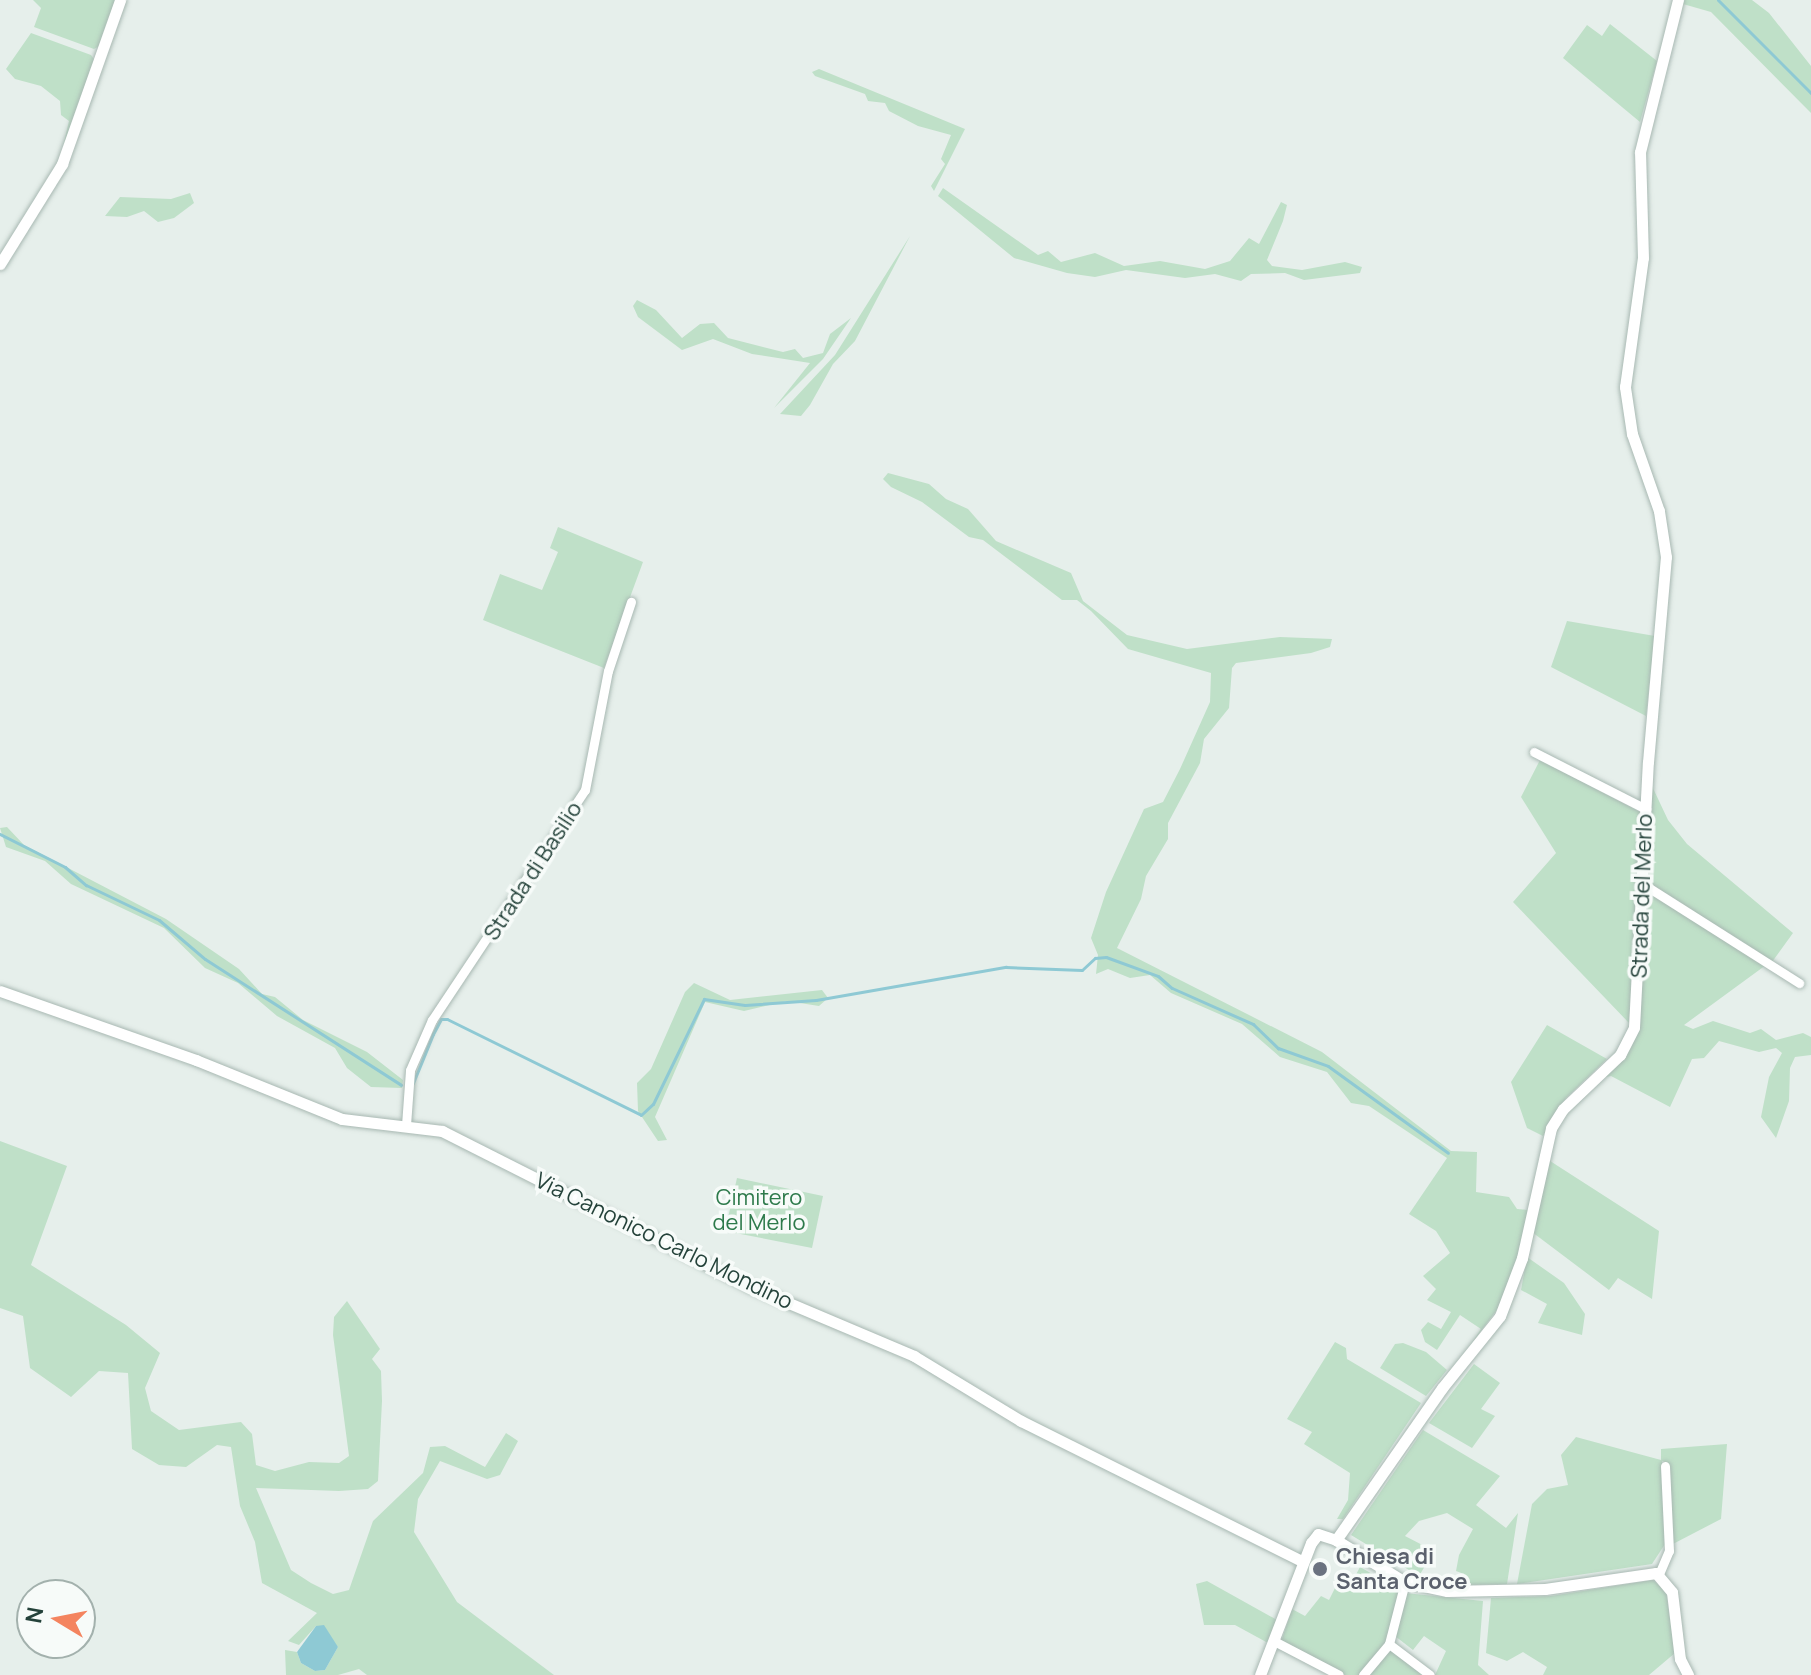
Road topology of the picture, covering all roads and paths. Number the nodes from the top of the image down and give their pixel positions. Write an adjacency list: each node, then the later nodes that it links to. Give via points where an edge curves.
1 (120, 0): 3 (street, via 50,191)
2 (1678, 0): 6 (street, Strada del Merlo, via 1640,152 1643,258 1625,387 1632,434 1659,511 1666,557)
3 (0, 264)
4 (631, 602): 10 (street, Strada di Basilio, via 608,671 585,790 432,1020 410,1070)
5 (1534, 752): 6 (street)
6 (1646, 809): 7 (street, Strada del Merlo)
7 (1643, 884): 8 (street); 12 (street, Strada del Merlo, via 1631,1037 1551,1128 1522,1258 1500,1316 1442,1388)
8 (1799, 983)
9 (0, 991): 10 (street, Via Canonico Carlo Mondino, via 67,1019 196,1060 342,1119)
10 (406, 1125): 13 (street, Via Canonico Carlo Mondino, via 442,1131 751,1287 914,1356 1021,1421)
11 (1665, 1466): 14 (street, via 1669,1551)
12 (1336, 1540): 13 (street, via 1318,1534); 15 (street)
13 (1302, 1561): 16 (street)
14 (1659, 1574): 15 (street, via 1488,1592); 22 (street, via 1672,1592 1680,1659)
15 (1405, 1582): 17 (street)
16 (1274, 1641): 18 (street); 19 (street)
17 (1389, 1644): 20 (street); 21 (street)
18 (1260, 1675)
19 (1339, 1675)
20 (1363, 1675)
21 (1430, 1675)
22 (1688, 1675)

